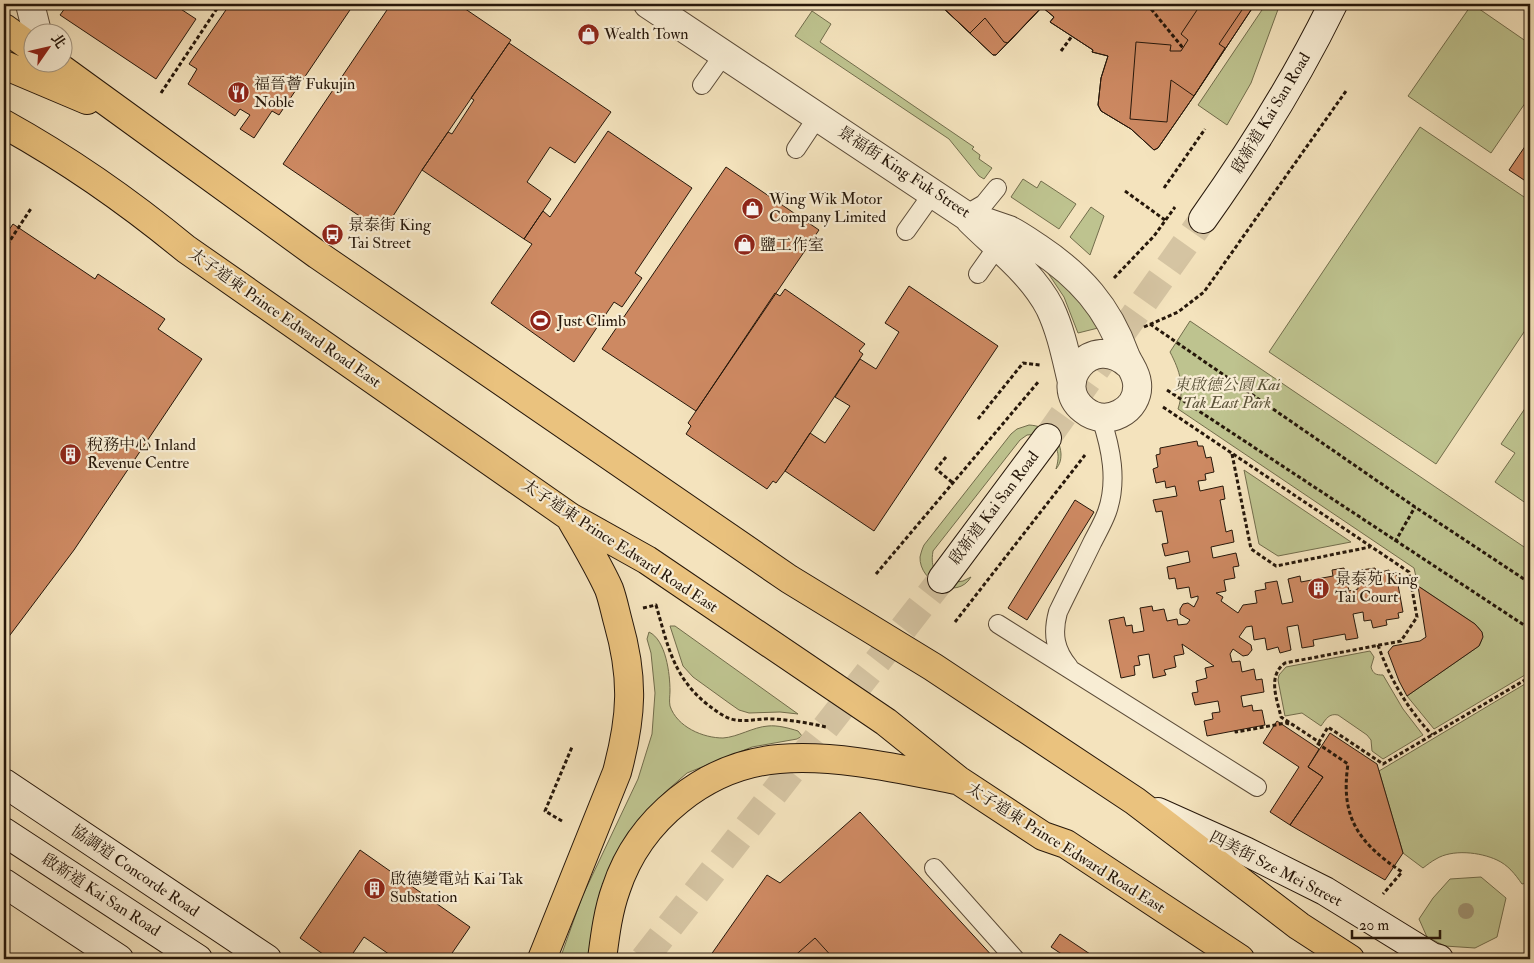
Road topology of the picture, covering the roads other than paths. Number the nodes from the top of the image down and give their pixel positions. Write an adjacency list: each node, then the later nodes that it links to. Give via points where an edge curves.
1 (30, 4): 4 (main road)
2 (1334, 4): 18 (main road, 啟新道 Kai San Road, via 1264,129)
3 (667, 7): 7 (main road, 景福街 King Fuk Street)
4 (34, 22)
5 (4, 28): 6 (main road)
6 (22, 41)
7 (724, 54): 10 (lane); 12 (main road, 景福街 King Fuk Street)
8 (4, 66): 11 (main road)
9 (66, 72): 11 (main road)
10 (702, 85)
11 (121, 112): 33 (main road, via 318,255 789,578 933,667)
12 (818, 116): 14 (lane); 16 (main road, 景福街 King Fuk Street)
13 (4, 124): 26 (main road, 太子道東 Prince Edward Road East, via 96,180 142,212 186,249)
14 (796, 149)
15 (997, 188): 17 (lane, via 984,204)
16 (933, 192): 17 (main road, 景福街 King Fuk Street); 19 (lane)
17 (965, 215): 20 (main road); 22 (main road, 景福街 King Fuk Street, via 1010,231 1060,263 1083,283 1118,334)
18 (1203, 220)
19 (906, 231)
20 (997, 247): 21 (lane); 23 (main road, via 1038,288 1049,307)
21 (978, 274)
22 (1128, 364): 23 (main road, via 1113,354 1094,355 1079,365); 24 (main road, 景福街 King Fuk Street, via 1135,373 1136,395 1122,413)
23 (1072, 382): 24 (main road, via 1079,406)
24 (1101, 418): 29 (lane, via 1113,474 1107,512 1054,624 1056,648)
25 (1047, 438): 27 (main road, 啟新道 Kai San Road)
26 (570, 517): 30 (main road, 太子道東 Prince Edward Road East, via 647,560 886,722); 40 (main road, via 614,604 627,660 629,709 617,772)
27 (942, 579)
28 (998, 624): 29 (lane)
29 (1079, 675): 32 (lane)
30 (958, 780): 41 (main road, via 832,759 798,758 757,762 715,776 669,808 636,846 616,889); 43 (main road, 太子道東 Prince Edward Road East, via 1042,836 1066,844)
31 (4, 783): 39 (main road, 協調道 Concorde Road)
32 (1256, 787)
33 (1135, 801): 44 (main road, via 1299,926); 45 (main road, 四美街 Sze Mei Street, via 1326,891)
34 (4, 832): 38 (main road, 啟新道 Kai San Road)
35 (934, 868): 42 (lane)
36 (4, 883): 37 (main road)
37 (119, 959)
38 (198, 959)
39 (267, 959)
40 (542, 959)
41 (602, 959)
42 (1015, 959)
43 (1240, 959)
44 (1350, 959)
45 (1440, 959)

